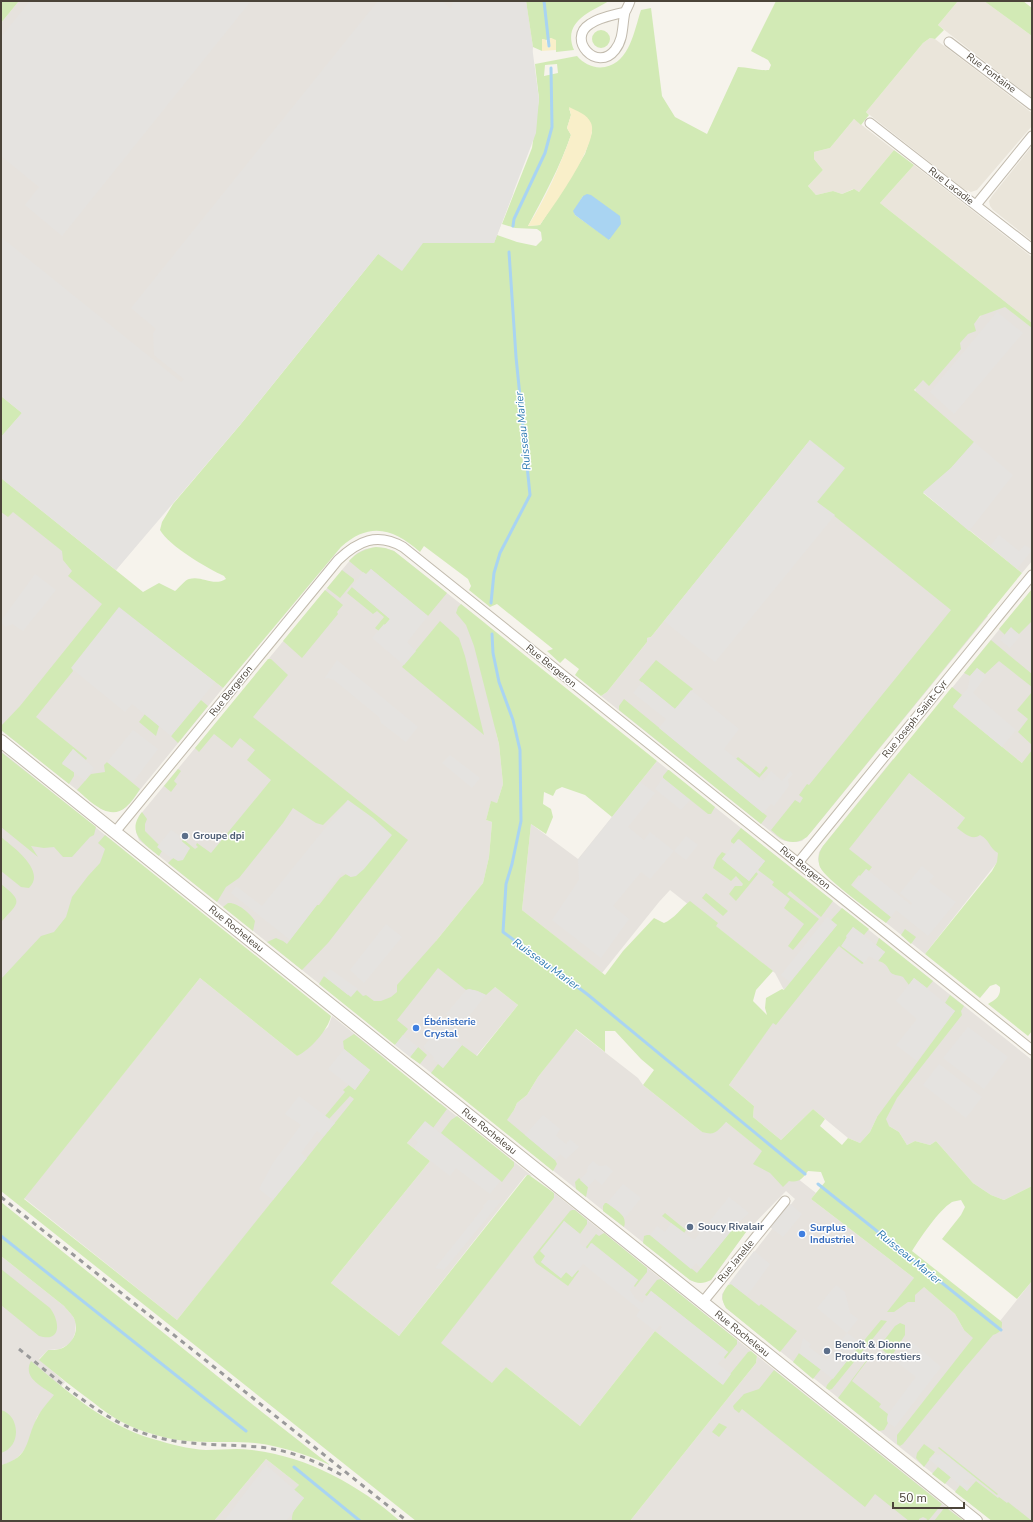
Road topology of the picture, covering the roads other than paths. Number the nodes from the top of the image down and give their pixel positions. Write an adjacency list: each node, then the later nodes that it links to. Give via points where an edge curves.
1 (630, 1): 2 (street)
2 (625, 12): 2 (street, via 588,26 583,32 582,40 586,52 603,57 614,51 621,38)
3 (949, 42): 4 (street, Rue Fontaine)
4 (1032, 105)
5 (870, 123): 7 (street, Rue Lacadie)
6 (1032, 136): 7 (street)
7 (976, 205): 8 (street, Rue Lacadie)
8 (1032, 249)
9 (1032, 575): 12 (street, Rue Joseph-Saint-Cyr)
10 (1, 741): 11 (street, Rue Rocheleau)
11 (115, 832): 12 (street, Rue Bergeron, via 339,560 361,542 384,539 403,547); 15 (street, Rue Rocheleau)
12 (798, 863): 13 (street, Rue Bergeron)
13 (1032, 1050)
14 (785, 1201): 15 (street, Rue Janelle)
15 (702, 1302): 16 (street, Rue Rocheleau)
16 (976, 1521)

